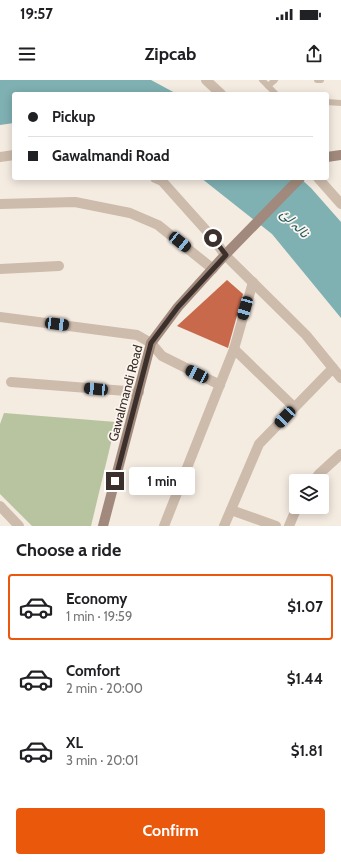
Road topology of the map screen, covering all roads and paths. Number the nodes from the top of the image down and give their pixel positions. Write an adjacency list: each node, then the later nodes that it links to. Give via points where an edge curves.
1 (206, 80): 7 (street)
2 (262, 80): 6 (lane)
3 (275, 80): 6 (lane)
4 (317, 80): 5 (lane)
5 (320, 80)
6 (268, 86): 8 (lane)
7 (219, 92)
8 (274, 92)
9 (329, 102): 10 (lane)
10 (341, 103)
11 (12, 155): 13 (street)
12 (341, 155): 14 (street)
13 (0, 157)
14 (329, 157)
15 (160, 180): 20 (street)
16 (298, 180): 20 (street, Gawalmandi Road)
17 (320, 180): 19 (street)
18 (0, 204): 23 (street, via 75,202 130,213 158,225)
19 (341, 204)
20 (226, 255): 23 (street, Gawalmandi Road); 24 (street)
21 (59, 266): 22 (street)
22 (0, 269)
23 (213, 269): 26 (street, Gawalmandi Road, via 178,307)
24 (253, 282): 27 (street); 28 (street, via 306,335)
25 (0, 317): 26 (street, via 127,333)
26 (151, 343): 31 (street, via 162,356); 32 (street, Gawalmandi Road)
27 (234, 349): 31 (street); 33 (street)
28 (334, 368): 29 (street); 33 (street)
29 (341, 378)
30 (11, 382): 32 (street)
31 (220, 385): 41 (street)
32 (138, 392): 40 (street, Gawalmandi Road)
33 (294, 408): 37 (street, via 259,444)
34 (341, 454): 35 (street)
35 (319, 474)
36 (0, 506): 39 (street)
37 (231, 510): 42 (street); 43 (street)
38 (295, 514): 44 (street)
39 (19, 526)
40 (103, 526)
41 (164, 526)
42 (224, 526)
43 (276, 526)
44 (289, 526)

